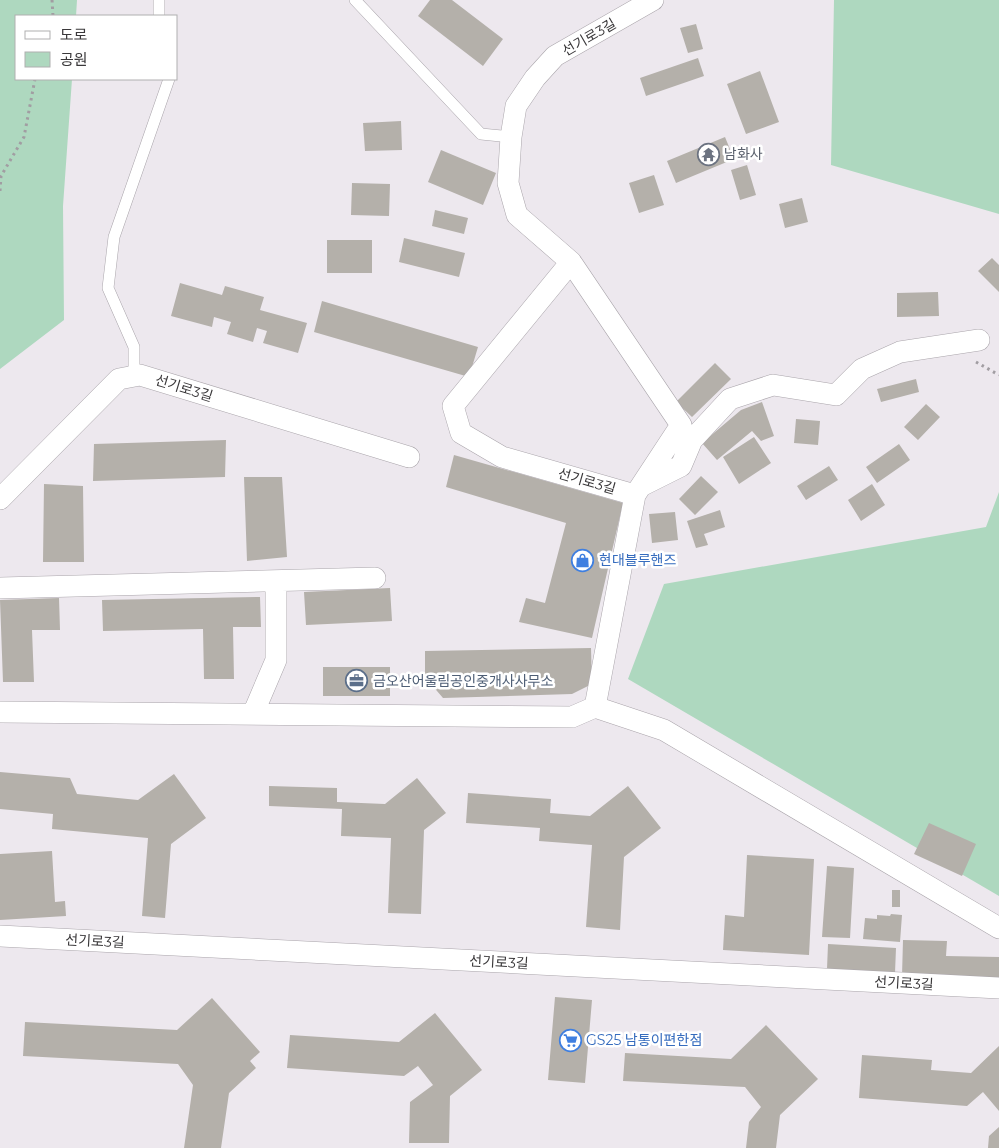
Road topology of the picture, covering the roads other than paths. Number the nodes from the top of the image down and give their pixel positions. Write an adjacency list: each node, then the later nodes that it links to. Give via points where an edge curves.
1 (160, 0): 4 (lane)
2 (355, 0): 6 (lane, via 481,134)
3 (653, 0): 6 (street, 선기로3길, via 555,56 516,106)
4 (158, 15)
5 (169, 80): 9 (lane, via 114,237 108,288 134,347)
6 (511, 137): 7 (street, 선기로3길, via 508,183 517,215)
7 (572, 262): 11 (street, 선기로3길, via 681,425); 11 (street, 선기로3길, via 453,406 461,433 502,456)
8 (979, 340): 11 (street, via 900,352 862,369 836,395 773,385 730,399 692,440 681,466)
9 (134, 376): 10 (street, 선기로3길, via 149,377); 12 (street, via 119,379)
10 (409, 458)
11 (638, 490): 16 (street, 선기로3길)
12 (0, 499)
13 (376, 578): 14 (street)
14 (276, 581): 15 (street); 18 (street, via 276,660)
15 (0, 588)
16 (595, 707): 18 (street, via 572,716); 19 (street, via 664,730)
17 (0, 712): 18 (street)
18 (253, 714)
19 (999, 928)
20 (0, 936): 21 (street, 선기로3길)
21 (999, 988)

